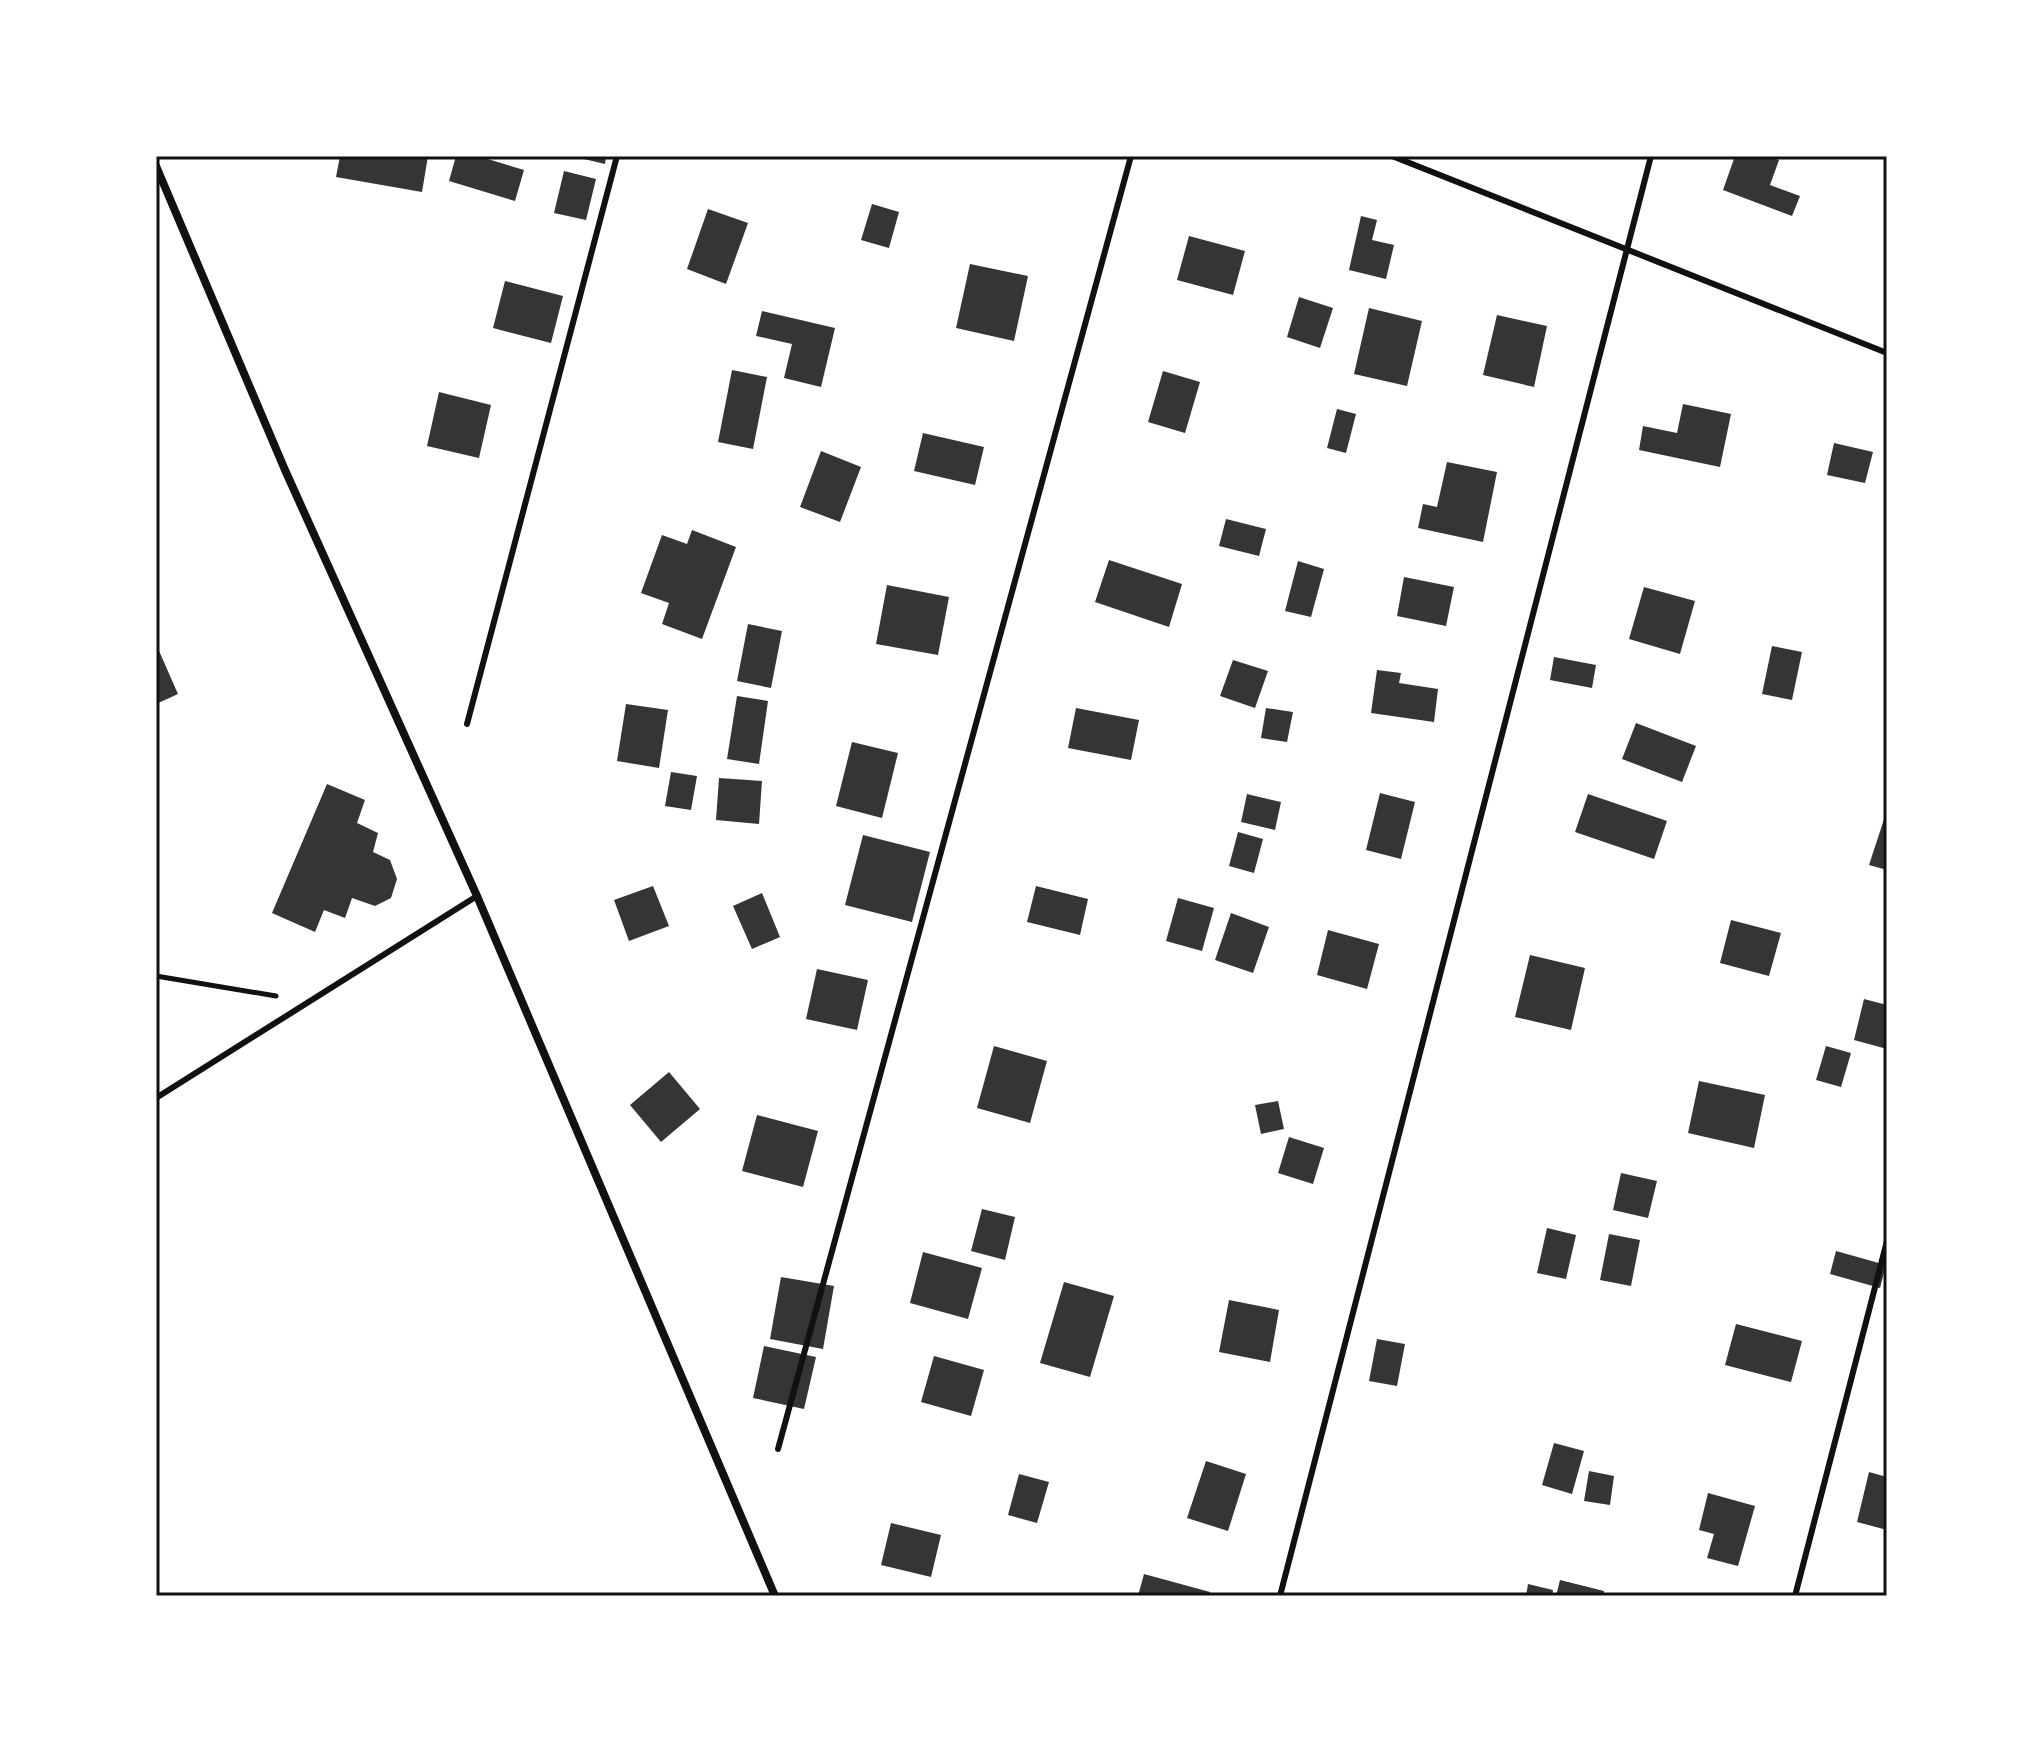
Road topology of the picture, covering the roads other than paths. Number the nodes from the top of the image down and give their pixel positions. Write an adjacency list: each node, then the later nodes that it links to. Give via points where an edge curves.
1 (617, 156): 8 (lane)
2 (1131, 156): 12 (lane)
3 (1392, 156): 6 (lane)
4 (1651, 156): 6 (lane)
5 (156, 166): 9 (street, via 285,470)
6 (1628, 251): 7 (lane); 14 (lane)
7 (1887, 353)
8 (467, 724)
9 (477, 896): 10 (lane); 13 (street)
10 (156, 1098)
11 (1887, 1241): 15 (lane)
12 (778, 1449)
13 (775, 1596)
14 (1280, 1596)
15 (1795, 1596)

